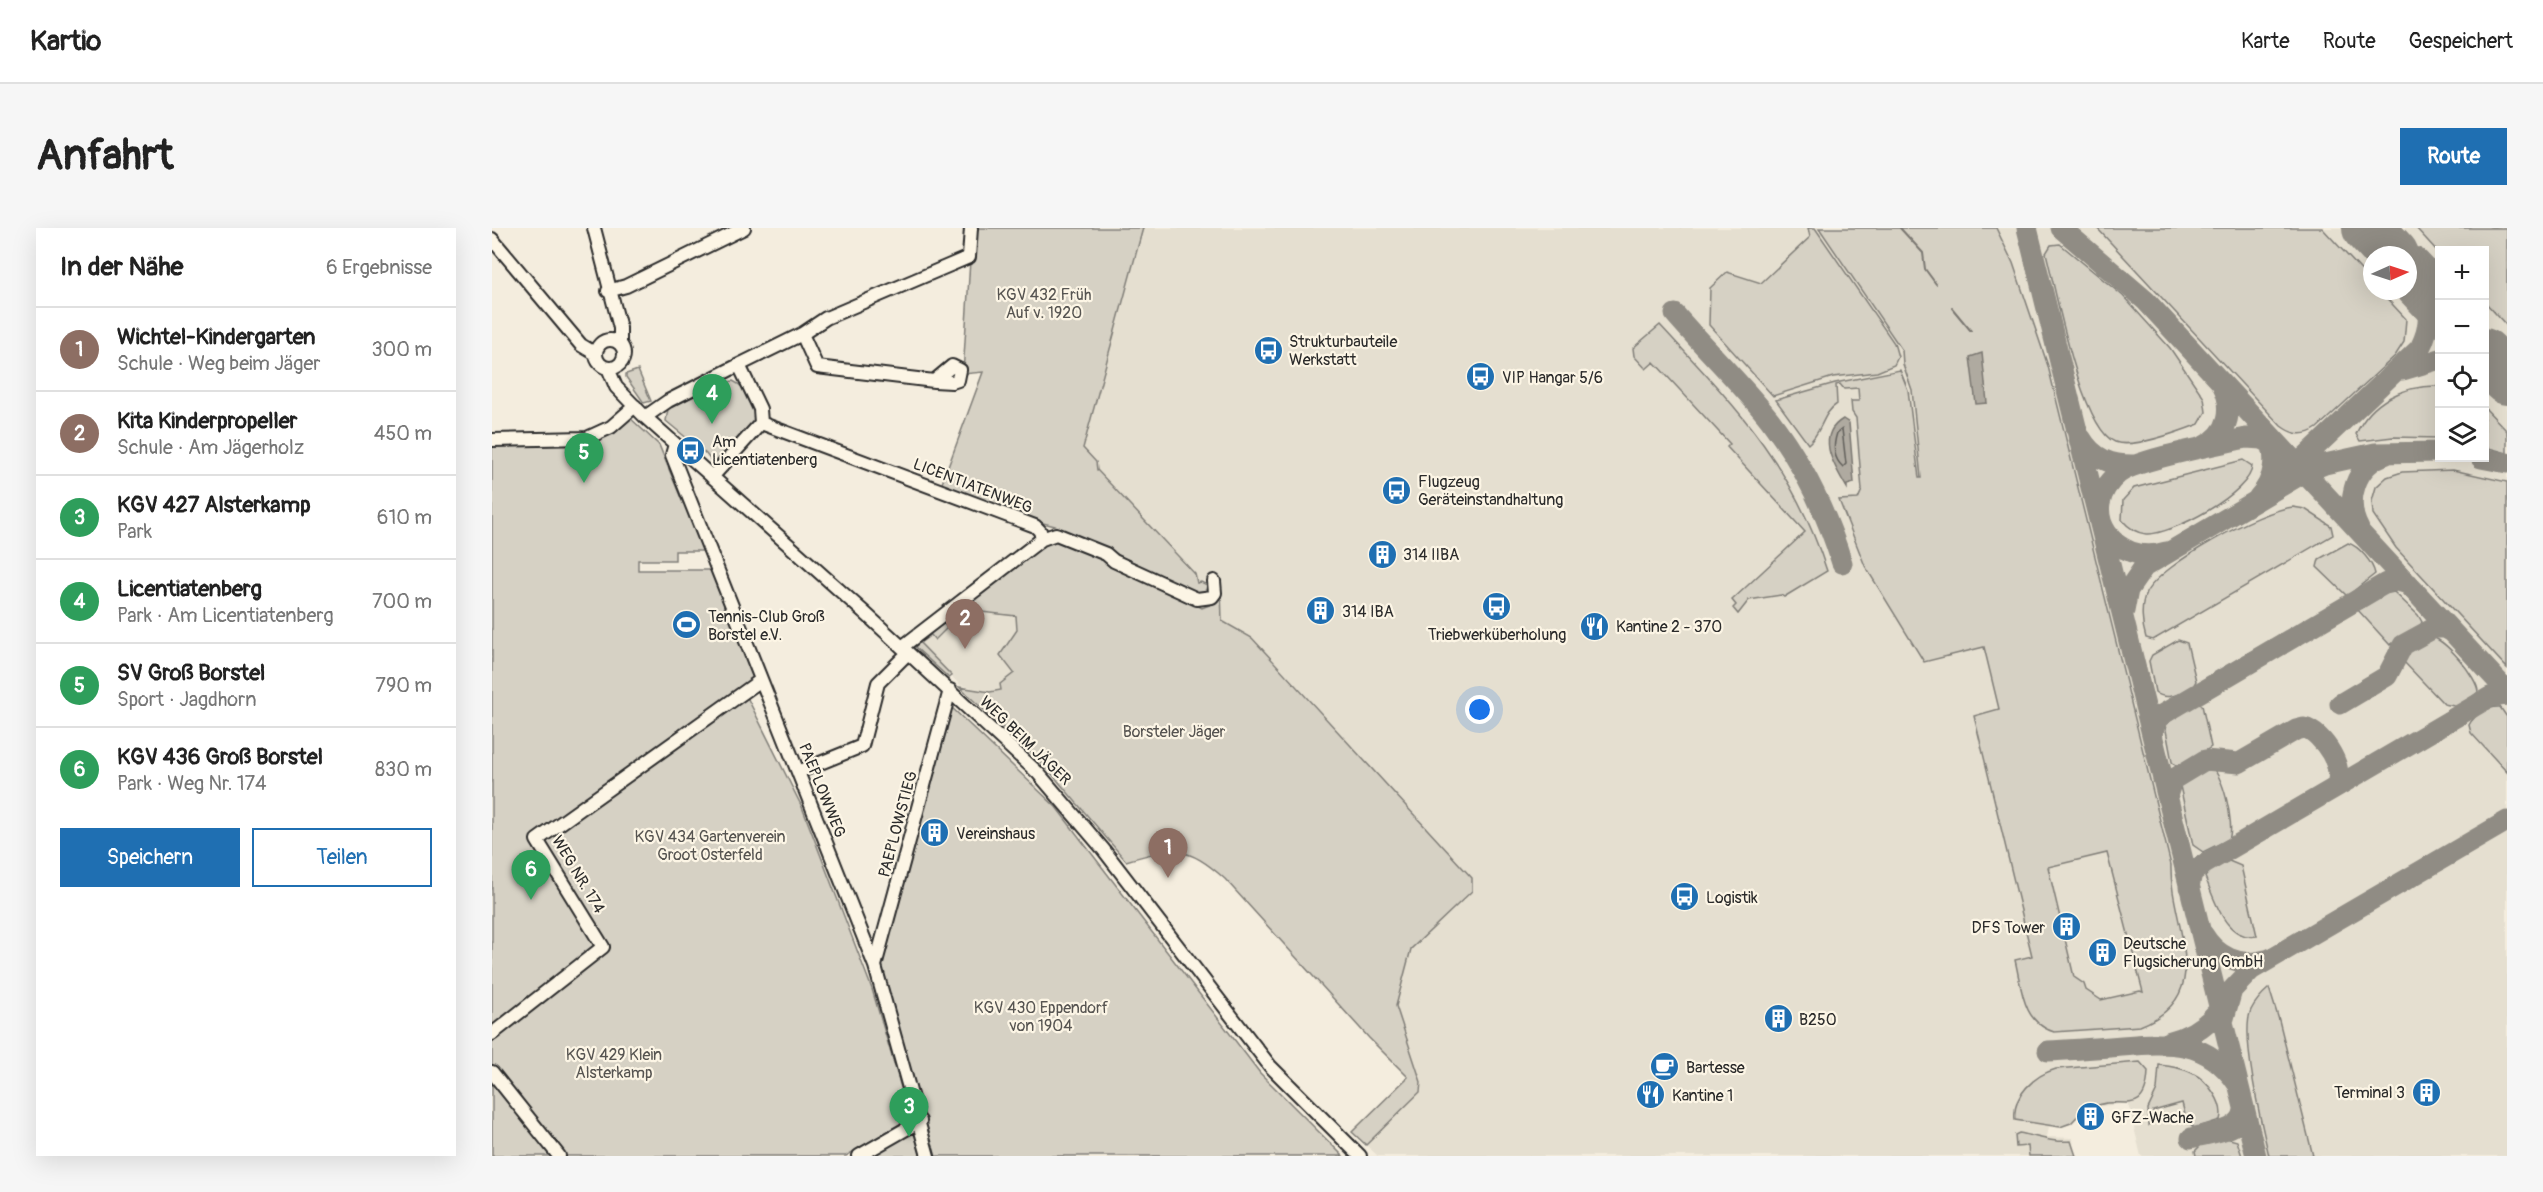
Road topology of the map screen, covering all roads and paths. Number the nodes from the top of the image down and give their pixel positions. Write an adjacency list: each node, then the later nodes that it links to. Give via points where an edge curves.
1 (594, 228): 5 (street)
2 (744, 228): 5 (street, via 626,286)
3 (971, 228): 6 (street, via 969,257 826,318)
4 (493, 242): 7 (street, via 575,337)
5 (608, 291): 7 (street, via 620,328)
6 (802, 334): 8 (street); 10 (street, via 816,367)
7 (606, 345): 9 (street, WEG BEIM JÄGER, via 600,364); 9 (street, via 624,356)
8 (739, 365): 12 (street, via 662,404); 13 (street, via 760,409)
9 (613, 367): 11 (street, WEG BEIM JÄGER, via 612,382)
10 (934, 381)
11 (635, 406): 12 (street, WEG BEIM JÄGER); 14 (street, via 611,427 587,438)
12 (645, 417): 15 (street, WEG BEIM JÄGER)
13 (761, 423): 16 (street); 17 (street, LICENTIATENWEG, via 1035,526)
14 (492, 440)
15 (675, 444): 16 (street, WEG BEIM JÄGER); 20 (street, PAEPLOWWEG, via 672,455)
16 (712, 477): 19 (street, WEG BEIM JÄGER)
17 (1042, 539): 18 (street, via 1056,534 1197,599 1212,597); 19 (street)
18 (1214, 581)
19 (905, 650): 21 (street, WEG BEIM JÄGER); 22 (street, via 878,683 862,746)
20 (761, 680): 22 (street, PAEPLOWWEG); 24 (street, WEG NR. 174, via 537,840 603,947)
21 (950, 690): 23 (street, PAEPLOWSTIEG); 30 (street, WEG BEIM JÄGER, via 1064,801 1263,1058)
22 (798, 772): 23 (street, PAEPLOWWEG)
23 (875, 966): 26 (street, PAEPLOWWEG)
24 (492, 1034)
25 (492, 1072): 27 (street)
26 (920, 1121): 28 (street); 29 (street, PAEPLOWWEG)
27 (560, 1156)
28 (859, 1156)
29 (928, 1156)
30 (1360, 1156)

